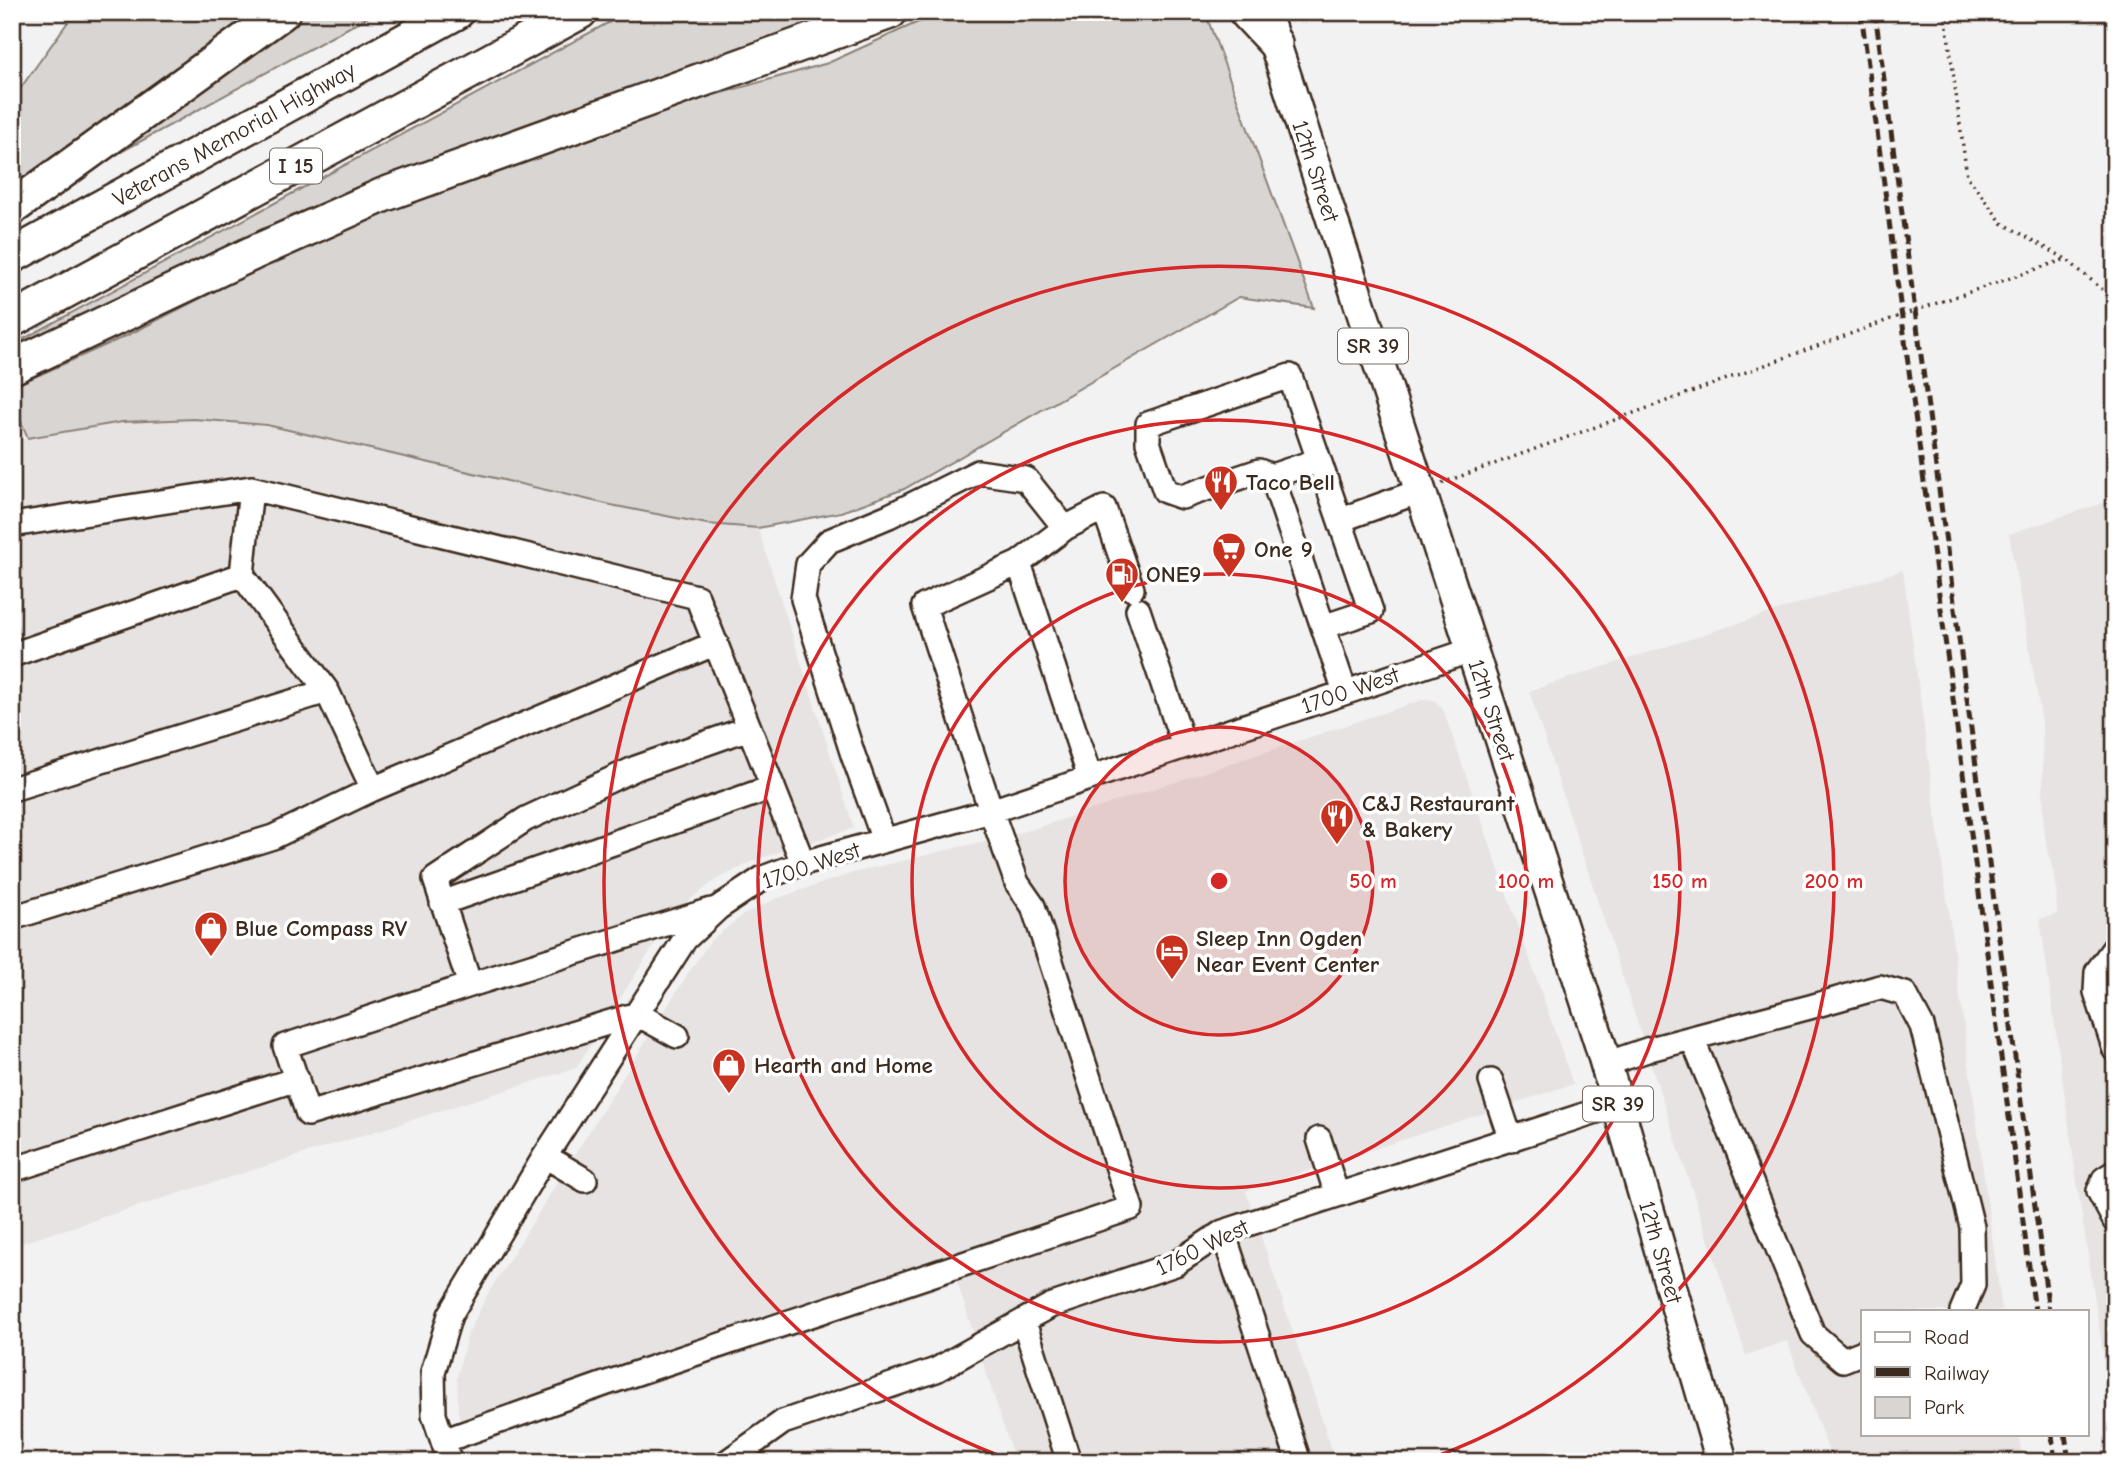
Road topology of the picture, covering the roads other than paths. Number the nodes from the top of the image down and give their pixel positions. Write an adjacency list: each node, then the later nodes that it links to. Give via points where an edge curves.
1 (284, 12): 7 (highway)
2 (457, 12): 8 (highway, Veterans Memorial Highway / I 15)
3 (580, 12): 9 (highway, I 15)
4 (890, 12): 10 (highway, via 383,195)
5 (1246, 12): 6 (highway)
6 (1270, 28): 14 (main road, 12th Street / SR 39)
7 (12, 208)
8 (12, 256)
9 (12, 320)
10 (12, 368)
11 (1319, 460): 12 (street); 12 (street, via 1290,376 1148,424 1148,442 1165,491 1182,497 1259,471); 15 (street)
12 (1272, 476): 20 (street)
13 (251, 488): 16 (street); 19 (street); 21 (street, via 697,597)
14 (1420, 491): 15 (street); 22 (main road, 12th Street / SR 39)
15 (1340, 520): 20 (street, via 1371,611)
16 (12, 525)
17 (1065, 528): 18 (street); 27 (street, via 1104,508); 33 (street, via 1027,479 978,472 829,541 808,564 803,599)
18 (1019, 563): 28 (street); 32 (street, via 924,606)
19 (242, 575): 23 (street); 24 (street)
20 (1323, 627): 25 (street)
21 (716, 643): 26 (street); 31 (street)
22 (1472, 650): 25 (street, 1700 West); 44 (main road, 12th Street / SR 39)
23 (12, 655)
24 (327, 691): 30 (street); 31 (street)
25 (1345, 692): 27 (street, 1700 West)
26 (749, 728): 29 (street); 35 (street, via 636,768 526,818 435,879)
27 (1184, 746): 28 (street, 1700 West)
28 (1090, 778): 32 (street, 1700 West)
29 (773, 787): 34 (street); 35 (street)
30 (12, 789)
31 (373, 789): 37 (street, via 273,837)
32 (991, 811): 33 (street, 1700 West); 60 (street, via 1017,883 1033,906 1131,1208 607,1383)
33 (884, 840): 34 (street, 1700 West)
34 (803, 863): 36 (street, 1700 West, via 763,878)
35 (442, 903): 39 (street)
36 (718, 908): 39 (street); 40 (street, 1700 West, via 685,939)
37 (12, 918)
38 (2115, 947): 43 (street, via 2097,972 2096,992)
39 (470, 985): 45 (street, via 285,1046)
40 (637, 1014): 41 (street); 45 (street, via 308,1114); 50 (street, 1700 West)
41 (677, 1036)
42 (1692, 1038): 44 (street); 57 (street, via 1880,987 1905,994 1922,1026 1972,1227 1973,1284); 59 (street, via 1813,1334 1843,1360)
43 (2115, 1050)
44 (1606, 1064): 47 (main road, 12th Street / SR 39)
45 (297, 1079): 51 (street)
46 (1491, 1081): 49 (street)
47 (1618, 1104): 49 (street, 1760 West); 64 (main road, 12th Street / SR 39)
48 (1319, 1139): 54 (street)
49 (1511, 1140): 54 (street, 1760 West)
50 (545, 1156): 53 (street); 60 (street, 1700 West, via 450,1315 433,1372 434,1415)
51 (12, 1170)
52 (2115, 1172): 55 (street, via 2099,1191)
53 (585, 1180)
54 (1337, 1195): 56 (street, 1760 West)
55 (2115, 1221)
56 (1223, 1231): 58 (street, 1760 West, via 1175,1264 1050,1306); 63 (street)
57 (1962, 1310)
58 (1024, 1322): 61 (street, 1760 West, via 936,1370 782,1422); 62 (street)
59 (1861, 1353)
60 (446, 1452)
61 (727, 1462)
62 (1069, 1462)
63 (1299, 1462)
64 (1722, 1462)

